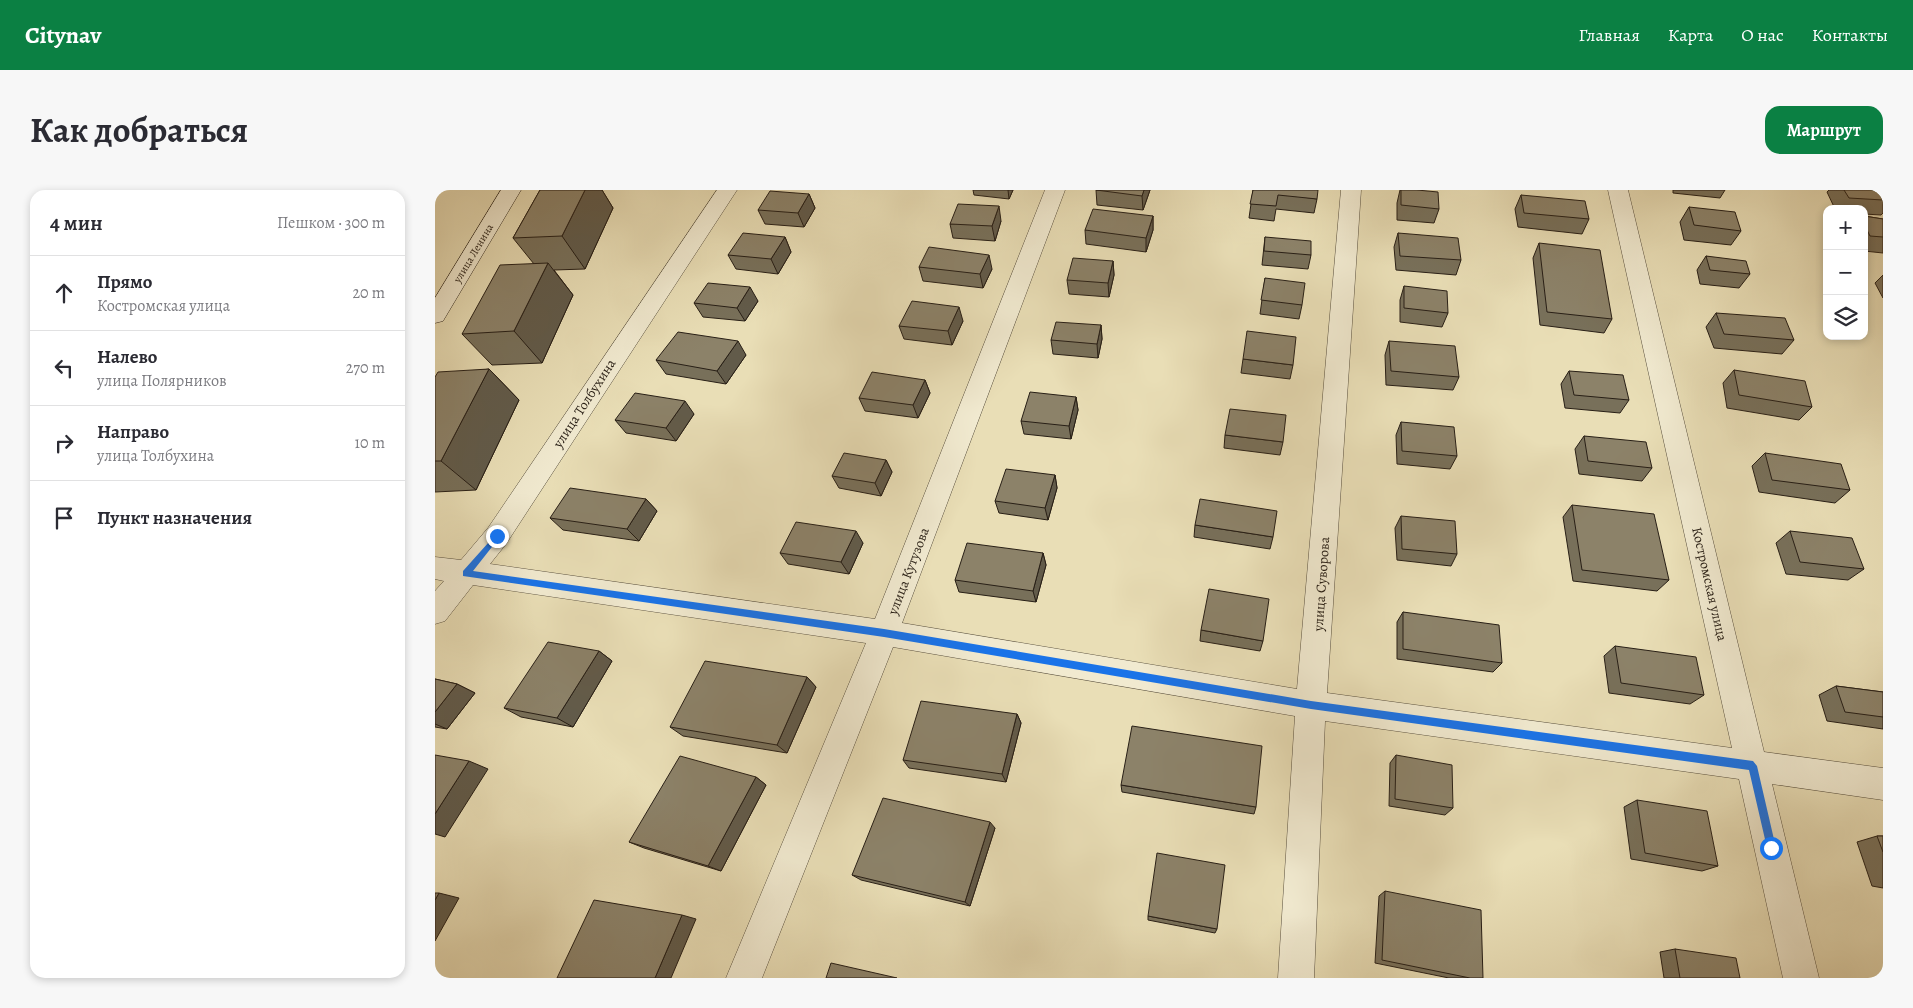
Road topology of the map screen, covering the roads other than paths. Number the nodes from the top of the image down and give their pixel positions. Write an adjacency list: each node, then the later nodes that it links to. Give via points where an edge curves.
1 (511, 190): 6 (street, улица Ленина)
2 (727, 190): 8 (street, улица Толбухина, via 497,536)
3 (1055, 190): 10 (street, улица Кутузова)
4 (1351, 190): 11 (street, улица Суворова)
5 (1618, 190): 12 (street, Костромская улица)
6 (435, 316)
7 (435, 568): 8 (street)
8 (466, 573): 9 (street, улица Толбухина); 10 (street)
9 (435, 612)
10 (884, 633): 11 (street); 14 (street, улица Кутузова)
11 (1311, 705): 12 (street); 15 (street, улица Суворова)
12 (1753, 766): 13 (street); 16 (street, Костромская улица)
13 (1883, 784)
14 (744, 978)
15 (1296, 978)
16 (1801, 978)

